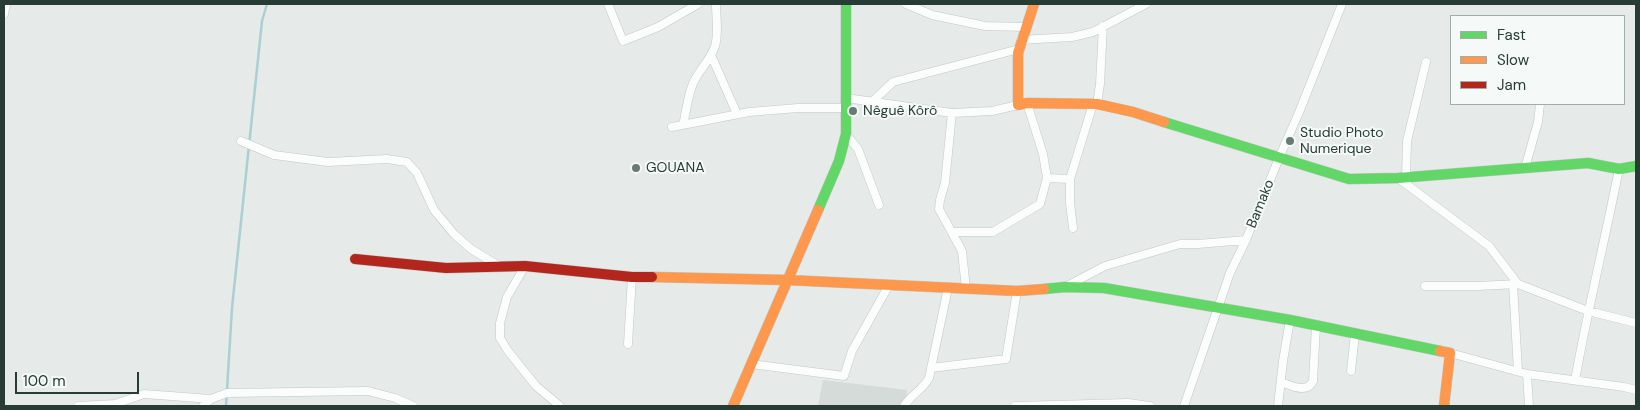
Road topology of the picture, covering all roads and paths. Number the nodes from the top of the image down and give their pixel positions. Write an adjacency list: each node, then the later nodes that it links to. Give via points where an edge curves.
1 (6, 4): 10 (street)
2 (608, 4): 3 (street, via 623,41 658,27)
3 (698, 4)
4 (716, 4): 14 (street, via 717,31)
5 (846, 4): 17 (street)
6 (906, 4): 12 (street, via 932,15 985,26)
7 (1034, 4): 12 (street)
8 (1146, 4): 11 (street)
9 (1342, 4): 27 (street, Bamako)
10 (4, 14)
11 (1103, 26): 13 (street, via 1072,37); 19 (street, via 1100,84)
12 (1026, 27): 13 (street)
13 (1020, 44): 16 (street, via 893,82); 18 (street)
14 (711, 55): 22 (street); 23 (street, via 696,77)
15 (1426, 62): 32 (street, via 1407,141)
16 (873, 101): 17 (street); 21 (street)
17 (847, 103): 22 (street); 25 (street)
18 (1022, 104): 19 (street); 21 (street, via 992,111); 31 (street, via 1043,154)
19 (1095, 104): 27 (street, via 1134,112); 33 (street)
20 (1540, 105): 29 (street)
21 (952, 113): 36 (street, via 945,184 939,209)
22 (737, 114): 23 (street)
23 (684, 125): 24 (street)
24 (672, 127)
25 (846, 134): 34 (street, via 858,149); 42 (street, via 839,161)
26 (241, 141): 40 (street, via 274,156 328,162 387,158 407,162 417,173 434,210 454,234)
27 (1279, 158): 32 (street, via 1349,179); 37 (street, Bamako)
28 (1636, 166): 30 (street)
29 (1526, 168): 30 (street, via 1588,163); 32 (street)
30 (1620, 169): 51 (street)
31 (1047, 178): 33 (street); 36 (street, via 1040,204 993,232)
32 (1402, 178): 43 (street, via 1489,246)
33 (1070, 179): 35 (street)
34 (879, 205)
35 (1073, 228)
36 (952, 232): 48 (street, via 962,251)
37 (1246, 240): 46 (street, via 1180,244 1104,266); 50 (street, Bamako, via 1230,273)
38 (356, 259): 40 (street, via 446,268)
39 (524, 266): 40 (street); 41 (street); 71 (street, via 507,297 500,323 500,338 536,386)
40 (500, 267)
41 (632, 277): 42 (street); 56 (street)
42 (787, 280): 44 (street); 58 (street)
43 (1516, 284): 45 (street); 51 (street); 61 (street)
44 (889, 285): 47 (street); 58 (street, via 852,351 844,376)
45 (1425, 286)
46 (1065, 287): 49 (street); 50 (street, via 1104,288)
47 (948, 288): 48 (street); 59 (street)
48 (966, 289): 49 (street)
49 (1017, 290): 59 (street, via 1006,360)
50 (1219, 307): 52 (street); 76 (street, Bamako)
51 (1588, 311): 53 (street); 63 (street)
52 (1290, 320): 54 (street); 64 (street)
53 (1636, 323)
54 (1316, 326): 55 (street); 64 (street, via 1310,386 1306,389)
55 (1355, 334): 57 (street); 60 (street)
56 (628, 344)
57 (1450, 353): 61 (street); 78 (street)
58 (751, 364): 72 (street)
59 (932, 368): 73 (street, via 926,386 909,398)
60 (1351, 371)
61 (1518, 371): 62 (street)
62 (1528, 374): 63 (street); 79 (street)
63 (1575, 380): 65 (street)
64 (1281, 382): 77 (street)
65 (1636, 390)
66 (211, 399): 68 (street, via 144,394 115,404); 69 (street); 70 (street, via 226,393 368,392)
67 (1097, 405): 74 (street); 75 (street, via 1128,403)
68 (78, 406)
69 (203, 406)
70 (413, 406)
71 (560, 406)
72 (733, 406)
73 (904, 406)
74 (1014, 406)
75 (1150, 406)
76 (1184, 406)
77 (1278, 406)
78 (1444, 406)
79 (1529, 406)

